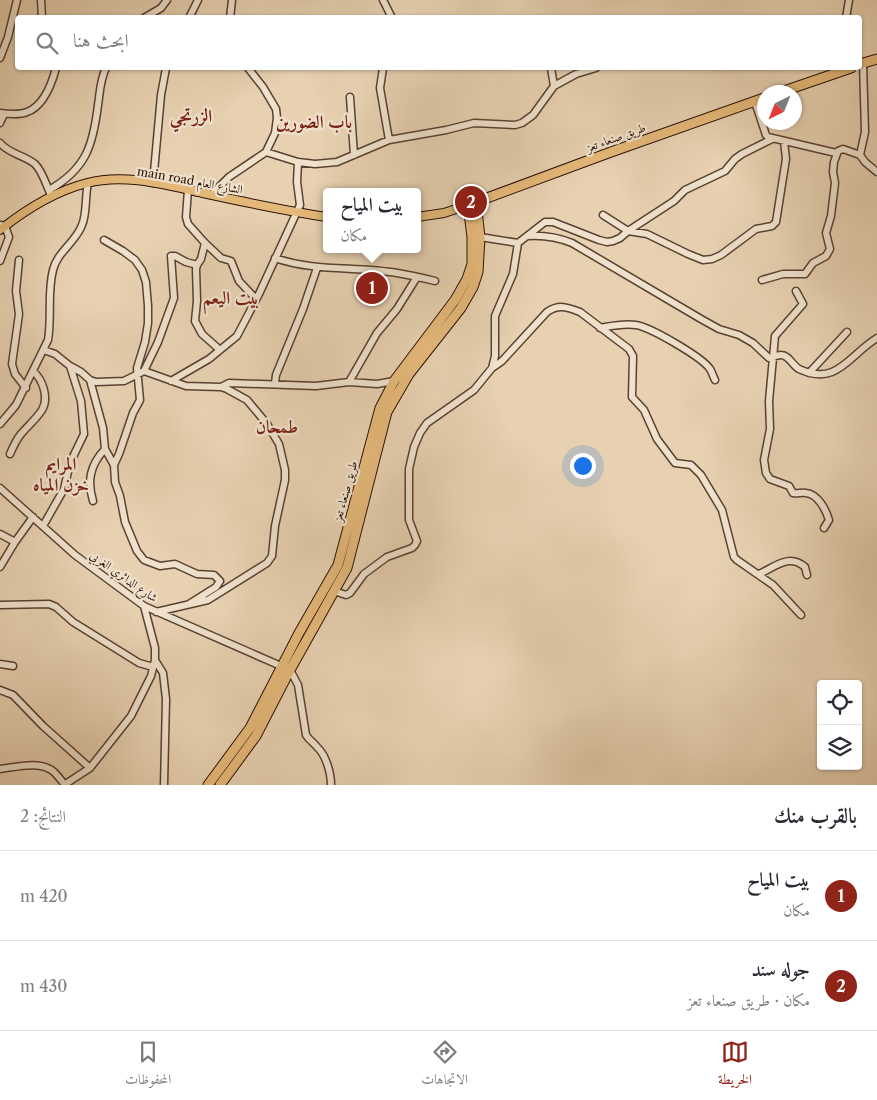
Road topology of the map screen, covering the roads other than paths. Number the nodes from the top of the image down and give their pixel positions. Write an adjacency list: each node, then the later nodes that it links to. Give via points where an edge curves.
1 (17, 0): 14 (street)
2 (41, 0): 8 (street)
3 (167, 0): 9 (street)
4 (198, 0): 10 (street)
5 (232, 0): 11 (street)
6 (383, 0): 12 (street)
7 (850, 0): 13 (street)
8 (42, 15)
9 (149, 15)
10 (190, 15)
11 (230, 15)
12 (390, 15)
13 (847, 15)
14 (0, 58)
15 (877, 59): 16 (highway)
16 (862, 64)
17 (55, 70): 30 (street, via 45,96 34,108 26,113)
18 (105, 70): 45 (street, via 88,154)
19 (166, 70): 43 (street)
20 (250, 70): 36 (street, via 276,110 275,133)
21 (383, 70): 33 (street, via 380,88)
22 (551, 70): 27 (street)
23 (589, 70): 27 (street)
24 (843, 70): 26 (highway)
25 (861, 70): 39 (street, via 865,132)
26 (801, 85)
27 (554, 86): 33 (street, via 522,123 474,123)
28 (350, 97): 38 (street)
29 (755, 102): 32 (street, via 766,135); 47 (highway, طريق صنعاء تعز)
30 (2, 113): 31 (street)
31 (0, 123)
32 (772, 139): 34 (street); 53 (street, via 742,154 725,171 685,190 674,201)
33 (389, 140): 38 (street)
34 (784, 141): 37 (street); 53 (street, via 786,159 776,222 772,226 756,229 721,255 703,260 647,234)
35 (0, 143): 45 (street, via 34,164)
36 (266, 152): 40 (street); 46 (street, via 234,172)
37 (836, 153): 39 (street, via 843,149); 66 (street, via 831,216 826,232 829,253 813,262 804,274 783,274)
38 (354, 155): 40 (street, via 337,162)
39 (860, 155): 41 (street)
40 (298, 162): 48 (street, via 300,205)
41 (877, 172)
42 (88, 183): 43 (main road, main road الشارع العام, via 112,180); 45 (main road, main road الشارع العام); 72 (street, via 83,224 53,269 50,329)
43 (153, 183): 44 (main road, main road الشارع العام)
44 (188, 190): 46 (main road, main road الشارع العام); 58 (street, via 186,220)
45 (50, 193): 52 (main road, main road الشارع العام)
46 (212, 195): 48 (main road, main road الشارع العام)
47 (472, 204): 51 (main road); 55 (highway, طريق صنعاء تعز); 86 (highway, طريق صنعاء تعز, via 472,264 467,279)
48 (297, 213): 50 (main road, main road الشارع العام); 59 (street)
49 (603, 215): 53 (street)
50 (323, 216)
51 (421, 216)
52 (2, 227): 60 (street, via 9,237)
53 (628, 231): 54 (street, via 608,242 545,222)
54 (528, 236): 57 (street); 74 (street, via 544,235 572,243 701,320 753,342)
55 (480, 237): 57 (street); 86 (highway, طريق صنعاء تعز, via 478,272 473,287 460,308)
56 (104, 240): 80 (street, via 135,260 146,282 148,323)
57 (518, 242): 76 (street, via 513,274 495,316)
58 (205, 243): 62 (street); 68 (street, via 221,258 232,260 239,281)
59 (275, 258): 63 (street); 68 (street)
60 (0, 260)
61 (19, 260): 88 (street, via 16,291 19,314 12,364)
62 (197, 266): 73 (street, via 195,321 202,334); 77 (street, via 172,256 174,298)
63 (317, 268): 64 (street, via 390,272); 85 (street)
64 (417, 277): 65 (street); 84 (street, via 408,294 377,333)
65 (435, 280)
66 (762, 280)
67 (796, 291): 74 (street, via 803,304 775,336)
68 (256, 298): 73 (street, via 237,336)
69 (600, 328): 76 (street, via 580,312 555,307); 82 (street, via 635,325 646,328 686,349 709,367); 101 (street, via 629,349 633,356 632,397 644,410 664,451 675,463 691,465 701,475 722,510 734,557)
70 (847, 332): 79 (street)
71 (877, 338): 79 (street, via 828,374)
72 (44, 350): 75 (street); 78 (street)
73 (220, 350): 83 (street)
74 (772, 358): 79 (street, via 786,356 796,367); 97 (street, via 768,400 770,429 764,460 766,473 770,479 789,486 794,493 808,493 823,505 829,520)
75 (70, 366): 81 (street); 96 (street, via 81,402 84,434 70,464 64,489)
76 (492, 368): 103 (street, via 474,390 427,423 414,446 409,469 409,520 417,541 415,545 374,566 350,593)
77 (144, 371): 80 (street); 83 (street)
78 (33, 372): 88 (street); 91 (street, via 43,386 44,407 20,434)
79 (809, 373)
80 (136, 375): 81 (street, via 117,382); 92 (street, via 140,400)
81 (90, 380): 90 (street, via 103,428)
82 (715, 380)
83 (171, 382): 87 (street, via 197,388)
84 (350, 382): 85 (street, via 316,386); 86 (street)
85 (275, 384): 87 (street, via 229,383)
86 (398, 384): 103 (highway, طريق صنعاء تعز, via 387,412 348,568); 112 (highway, طريق صنعاء تعز, via 380,408 338,565 299,633)
87 (221, 387): 105 (street, via 247,400 267,424 283,456 285,480 272,556 268,563 215,597)
88 (26, 388): 89 (street, via 16,406)
89 (0, 423)
90 (104, 449): 92 (street); 94 (street, via 91,472 89,487)
91 (10, 454)
92 (114, 465): 105 (street, via 124,519 140,556 160,566 176,564 192,572 219,578 216,587)
93 (0, 488): 95 (street, شارع الدائري الغربي)
94 (93, 501)
95 (33, 517): 96 (street, شارع الدائري الغربي); 99 (street)
96 (43, 526): 106 (street, شارع الدائري الغربي, via 75,555)
97 (824, 528)
98 (0, 534): 99 (street)
99 (15, 542): 100 (street)
100 (0, 567)
101 (759, 574): 102 (street, via 794,560 805,567); 108 (street)
102 (807, 575)
103 (334, 591): 112 (highway, طريق صنعاء تعز)
104 (0, 604): 110 (street, via 48,604 56,607 72,622 139,663)
105 (188, 604): 107 (street)
106 (144, 606): 107 (street, شارع الدائري الغربي); 110 (street, via 155,648)
107 (156, 612): 112 (street, شارع الدائري الغربي)
108 (801, 615)
109 (0, 664): 111 (street)
110 (154, 664): 114 (street, via 131,716); 117 (street, via 163,672 166,699)
111 (14, 666)
112 (286, 668): 118 (highway, طريق صنعاء تعز, via 250,728); 119 (highway, طريق صنعاء تعز, via 256,736); 120 (street, via 298,685 306,735 322,754 328,767)
113 (0, 690): 114 (street, via 12,695)
114 (90, 768): 116 (street)
115 (0, 769): 116 (street, via 45,766 54,771)
116 (64, 785)
117 (164, 785)
118 (208, 785)
119 (220, 785)
120 (330, 785)

